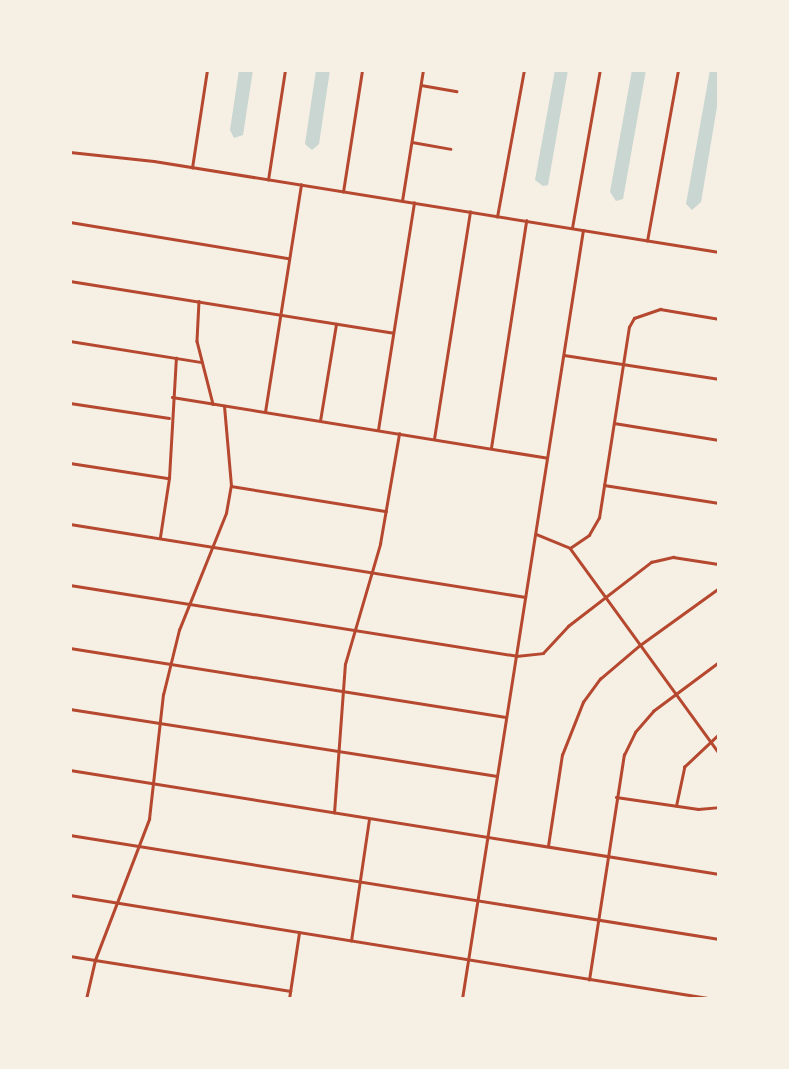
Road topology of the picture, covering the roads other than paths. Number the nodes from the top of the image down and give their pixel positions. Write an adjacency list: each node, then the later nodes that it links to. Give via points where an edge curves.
1 (208, 70): 13 (street)
2 (285, 70): 14 (street)
3 (362, 70): 16 (street)
4 (423, 70): 8 (street)
5 (524, 70): 20 (street)
6 (600, 70): 23 (street)
7 (678, 70): 25 (street)
8 (421, 85): 9 (street); 10 (street)
9 (456, 92)
10 (412, 142): 11 (street); 17 (street)
11 (450, 149)
12 (70, 152): 13 (street)
13 (192, 167): 14 (street)
14 (268, 180): 15 (street)
15 (301, 185): 16 (street); 27 (street)
16 (343, 192): 17 (street)
17 (402, 201): 18 (street)
18 (414, 203): 19 (street); 33 (street)
19 (470, 212): 20 (street); 50 (street)
20 (497, 216): 21 (street)
21 (526, 221): 23 (street); 52 (street)
22 (70, 222): 27 (street)
23 (572, 228): 24 (street)
24 (583, 230): 25 (street); 35 (street)
25 (647, 241): 26 (street)
26 (719, 252)
27 (289, 258): 30 (street)
28 (70, 281): 29 (street)
29 (199, 301): 30 (street); 37 (street)
30 (280, 314): 32 (street); 44 (street)
31 (719, 319): 38 (street, via 660,309 642,313 629,327)
32 (336, 323): 33 (street); 46 (street)
33 (393, 333): 48 (street)
34 (70, 341): 36 (street)
35 (564, 355): 38 (street); 53 (street)
36 (176, 358): 37 (street); 40 (street)
37 (201, 362): 42 (street)
38 (623, 363): 39 (street); 47 (street)
39 (719, 379)
40 (172, 397): 42 (street); 45 (street)
41 (70, 402): 45 (street)
42 (213, 404): 43 (street)
43 (224, 406): 44 (street); 57 (street)
44 (265, 412): 46 (street)
45 (169, 418): 55 (street)
46 (320, 421): 48 (street)
47 (614, 423): 51 (street); 56 (street)
48 (378, 430): 49 (street)
49 (398, 434): 50 (street); 59 (street)
50 (434, 439): 52 (street)
51 (719, 440)
52 (491, 448): 53 (street)
53 (547, 458): 61 (street)
54 (70, 463): 55 (street)
55 (169, 478): 62 (street)
56 (604, 485): 58 (street); 64 (street, via 596,527)
57 (231, 486): 59 (street); 63 (street)
58 (719, 503)
59 (387, 510): 66 (street)
60 (70, 524): 62 (street)
61 (536, 534): 64 (street); 70 (street)
62 (160, 537): 63 (street)
63 (215, 546): 66 (street); 71 (street)
64 (570, 548): 69 (street)
65 (719, 564): 69 (street, via 661,558)
66 (372, 572): 70 (street); 72 (street)
67 (70, 585): 71 (street)
68 (719, 588): 73 (street)
69 (606, 596): 73 (street); 75 (street, via 542,653)
70 (525, 597): 75 (street)
71 (189, 604): 72 (street); 77 (street)
72 (353, 631): 75 (street); 78 (street)
73 (640, 645): 79 (street); 98 (street, via 600,679 570,727)
74 (70, 648): 77 (street)
75 (516, 656): 81 (street)
76 (719, 662): 79 (street)
77 (169, 664): 78 (street); 82 (street)
78 (341, 691): 81 (street); 85 (street)
79 (676, 694): 84 (street); 90 (street, via 635,733 624,755)
80 (70, 709): 82 (street)
81 (506, 717): 88 (street)
82 (160, 723): 85 (street); 89 (street)
83 (719, 734): 84 (street)
84 (710, 741): 86 (street); 91 (street, via 684,767)
85 (337, 751): 88 (street); 93 (street)
86 (719, 752)
87 (70, 770): 89 (street)
88 (497, 776): 96 (street)
89 (155, 784): 93 (street); 97 (street)
90 (616, 797): 91 (street); 99 (street)
91 (676, 806): 92 (street)
92 (719, 807)
93 (334, 813): 94 (street)
94 (369, 819): 96 (street); 101 (street)
95 (70, 835): 97 (street)
96 (487, 837): 98 (street); 103 (street)
97 (139, 846): 101 (street); 104 (street)
98 (548, 846): 99 (street)
99 (607, 856): 100 (street); 105 (street)
100 (719, 874)
101 (361, 881): 103 (street); 108 (street)
102 (70, 895): 104 (street)
103 (477, 900): 105 (street); 110 (street)
104 (117, 903): 106 (street); 111 (street)
105 (597, 922): 107 (street); 112 (street)
106 (299, 932): 108 (street); 113 (street)
107 (719, 939)
108 (351, 940): 110 (street)
109 (70, 956): 111 (street)
110 (468, 959): 112 (street); 116 (street)
111 (95, 960): 113 (street); 114 (street)
112 (589, 979): 117 (street)
113 (290, 991): 115 (street)
114 (86, 999)
115 (289, 999)
116 (463, 999)
117 (714, 999)

